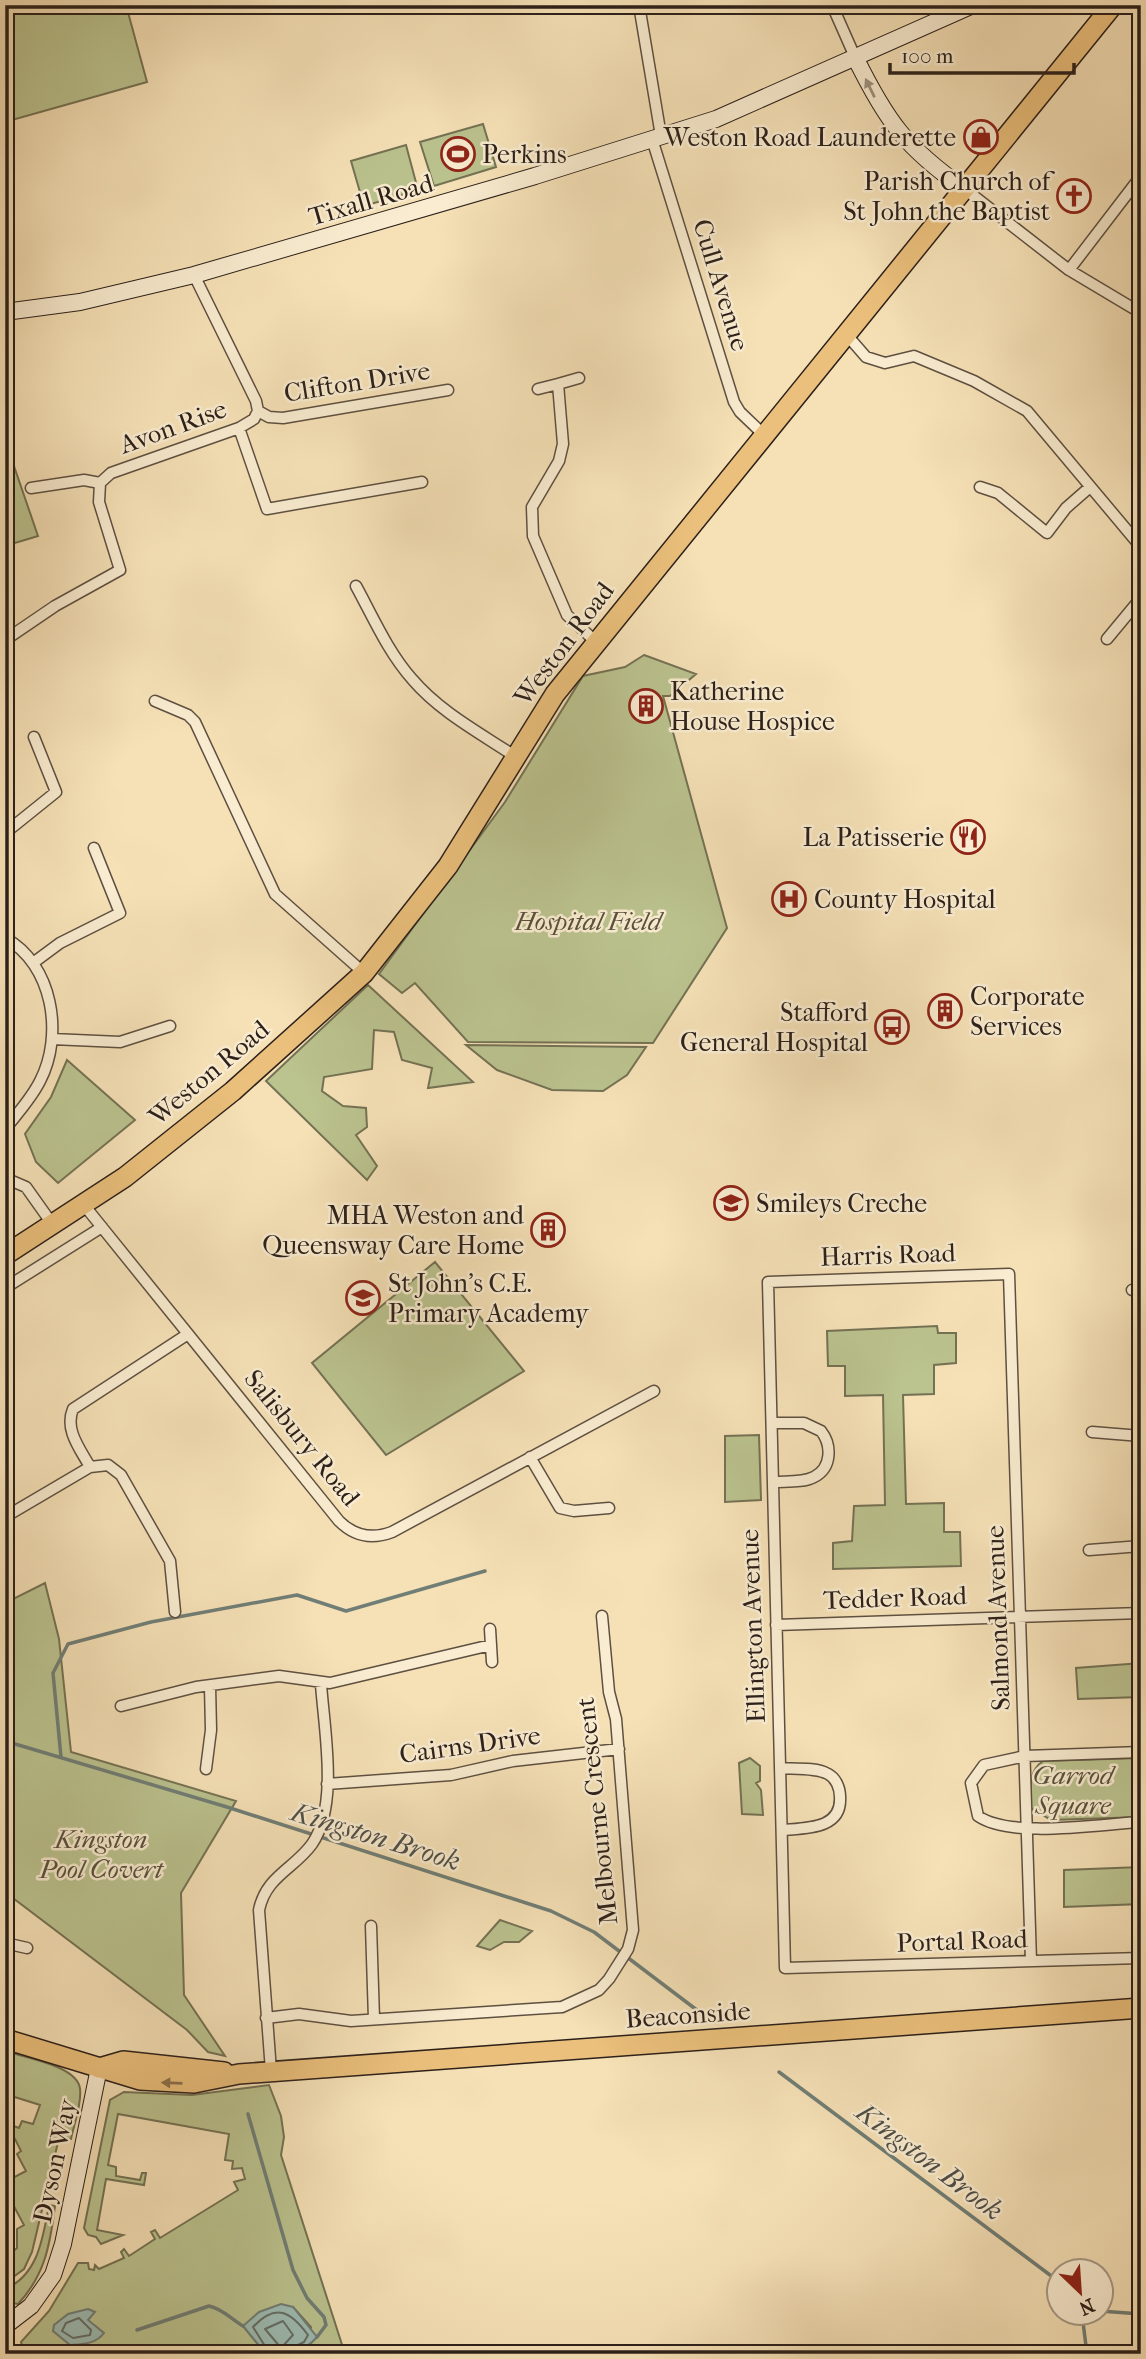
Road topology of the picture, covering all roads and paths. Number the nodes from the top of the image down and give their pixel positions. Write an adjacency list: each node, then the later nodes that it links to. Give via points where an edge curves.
1 (639, 5): 6 (street, Cull Avenue)
2 (832, 5): 5 (street)
3 (973, 5): 5 (street, Tixall Road)
4 (1113, 5): 8 (highway, Weston Road)
5 (855, 57): 6 (street, Tixall Road, via 716,118); 8 (street, one-way to 5, via 899,133 881,109)
6 (656, 138): 10 (street, Tixall Road, via 443,205); 20 (street, Cull Avenue, via 734,402)
7 (1141, 176): 9 (street)
8 (966, 190): 9 (street); 13 (highway, Weston Road)
9 (1069, 270): 12 (street)
10 (194, 275): 11 (street, Tixall Road, via 80,302); 18 (street, Clifton Drive)
11 (5, 312)
12 (1141, 313)
13 (846, 334): 20 (highway, Weston Road); 24 (street, via 866,357 885,363 914,356 974,380 1027,411)
14 (579, 378): 15 (street)
15 (558, 384): 16 (street); 31 (street, via 563,444 559,461 532,508 533,536 567,615)
16 (538, 389)
17 (448, 390): 18 (street, Clifton Drive, via 283,418)
18 (258, 411): 19 (street, Avon Rise)
19 (239, 428): 21 (street, via 267,509); 22 (street, Avon Rise, via 111,473)
20 (763, 434): 31 (highway, Weston Road)
21 (422, 482)
22 (100, 483): 25 (street, Avon Rise, via 84,480); 30 (street, Avon Rise, via 99,502 120,570)
23 (980, 487): 24 (street, via 998,493 1047,533)
24 (1090, 487): 26 (street)
25 (31, 488)
26 (1141, 547)
27 (356, 586): 34 (street, via 412,680 449,712)
28 (1141, 598): 29 (street)
29 (1107, 639)
30 (5, 640)
31 (596, 642): 34 (highway, Weston Road, via 555,694)
32 (155, 701): 39 (street, via 195,722 275,894)
33 (34, 737): 35 (street, via 56,792)
34 (516, 757): 39 (highway, Weston Road, via 448,866)
35 (5, 834)
36 (94, 848): 38 (street, via 120,913 60,943)
37 (5, 938): 38 (street)
38 (33, 963): 41 (street, via 46,991)
39 (364, 973): 44 (highway, Weston Road, via 233,1091)
40 (170, 1026): 41 (street, via 120,1042)
41 (52, 1039): 42 (street, via 41,1080)
42 (5, 1129)
43 (5, 1178): 45 (street, via 26,1187)
44 (84, 1205): 45 (highway, Weston Road); 46 (street, Salisbury Road)
45 (53, 1225): 47 (highway, Weston Road)
46 (102, 1227): 50 (street); 51 (street, Salisbury Road)
47 (5, 1255)
48 (1009, 1274): 49 (street, Harris Road); 66 (street, Salmond Avenue)
49 (768, 1282): 53 (street, Ellington Avenue)
50 (5, 1288)
51 (188, 1334): 56 (street, Salisbury Road, via 339,1521 361,1536 392,1532); 57 (street, via 73,1409 69,1423)
52 (654, 1391): 56 (street, Salisbury Road)
53 (773, 1423): 58 (street, Ellington Avenue); 58 (street, via 804,1423 821,1431 829,1455 814,1477)
54 (1092, 1432): 55 (street)
55 (1141, 1436)
56 (530, 1457): 59 (street, via 560,1508)
57 (90, 1467): 60 (street); 63 (street, via 108,1465 121,1475 170,1561)
58 (773, 1482): 67 (street, Ellington Avenue)
59 (609, 1508)
60 (5, 1517)
61 (1141, 1546): 62 (street)
62 (1089, 1550)
63 (175, 1612)
64 (1141, 1613): 66 (street, Tedder Road)
65 (602, 1616): 74 (street, Melbourne Crescent, via 607,1684)
66 (1022, 1618): 67 (street, Tedder Road); 76 (street, Salmond Avenue)
67 (776, 1625): 77 (street, Ellington Avenue)
68 (490, 1629): 69 (street)
69 (491, 1645): 70 (street); 71 (street)
70 (492, 1662)
71 (321, 1684): 72 (street, via 279,1676); 79 (street)
72 (210, 1686): 73 (street); 78 (street)
73 (121, 1706)
74 (619, 1749): 79 (street, Cairns Drive, via 505,1762 451,1775); 91 (street, Melbourne Crescent, via 633,1930 617,1969 598,1990 562,2007)
75 (1141, 1752): 76 (street)
76 (1026, 1756): 81 (street, Salmond Avenue); 81 (street, via 984,1765 971,1783 978,1816 996,1825)
77 (780, 1768): 82 (street, Ellington Avenue); 82 (street, via 826,1772 836,1781 840,1799 837,1814 827,1823)
78 (206, 1769)
79 (327, 1784): 90 (street, via 322,1822 311,1845 275,1877 261,1899)
80 (1141, 1822): 81 (street)
81 (1026, 1828): 87 (street, Salmond Avenue)
82 (783, 1830): 88 (street, Ellington Avenue)
83 (371, 1926): 91 (street)
84 (5, 1943): 85 (street)
85 (27, 1948)
86 (1141, 1958): 87 (street, Portal Road)
87 (1031, 1961): 88 (street, Portal Road)
88 (785, 1968)
89 (1141, 2008): 94 (highway, Beaconside)
90 (266, 2018): 91 (street, Melbourne Crescent, via 299,2014 339,2021); 94 (street)
91 (374, 2020)
92 (5, 2039): 93 (highway, Beaconside)
93 (99, 2068): 94 (highway, Beaconside, via 121,2077 173,2083); 95 (street, Dyson Way, via 57,2263 31,2306)
94 (271, 2071)
95 (5, 2328): 96 (street)
96 (5, 2342)

